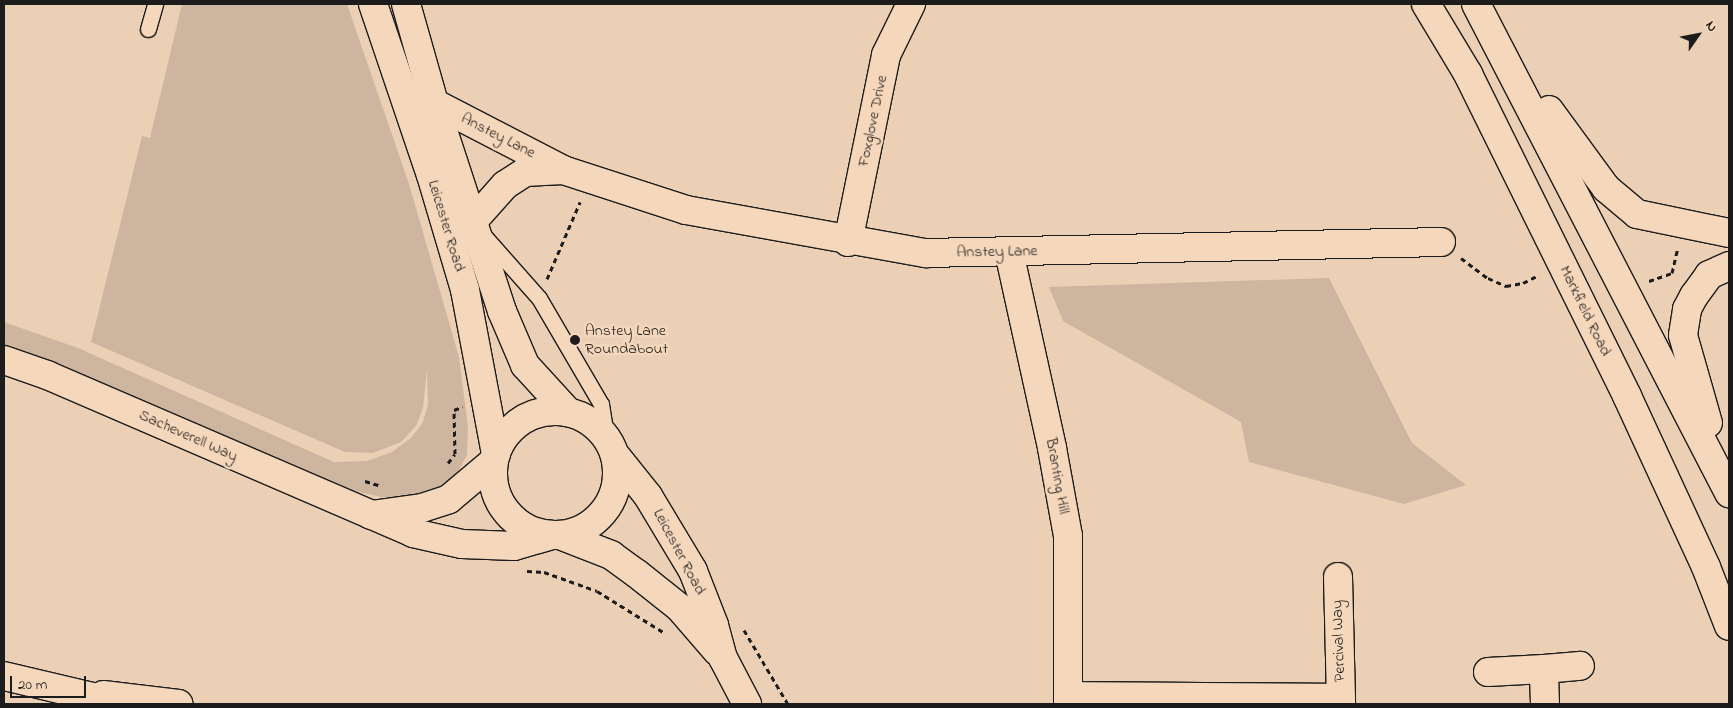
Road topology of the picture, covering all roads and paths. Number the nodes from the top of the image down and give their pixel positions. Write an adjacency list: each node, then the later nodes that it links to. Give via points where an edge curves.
1 (155, 4): 7 (lane)
2 (373, 4): 22 (main road, Leicester Road, via 431,175 465,290)
3 (406, 4): 9 (main road, Leicester Road)
4 (911, 4): 14 (main road, Foxglove Drive, via 886,55)
5 (1426, 4): 27 (main road, Markfield Road, via 1468,74 1627,396 1706,567)
6 (1476, 4): 8 (main road)
7 (148, 29)
8 (1492, 32): 13 (main road, via 1606,188 1637,214); 23 (main road)
9 (434, 103): 10 (main road, Anstey Lane); 12 (main road, Leicester Road)
10 (563, 170): 11 (main road, Anstey Lane); 12 (main road, Anstey Lane, via 525,172 505,185)
11 (588, 180): 14 (main road, Anstey Lane, via 686,210); 18 (path)
12 (474, 224): 20 (main road, Leicester Road, via 502,310 525,365); 21 (lane, via 539,298 601,404)
13 (1729, 233)
14 (848, 242): 16 (main road, Anstey Lane, via 926,253)
15 (1441, 242): 16 (main road, Anstey Lane)
16 (1010, 252): 34 (main road, Branting Hill, via 1068,536)
17 (1729, 266): 23 (main road, via 1709,275 1694,296 1687,309 1683,335)
18 (545, 284)
19 (4, 360): 24 (main road, Sacheverell Way, via 47,375)
20 (568, 412): 21 (main road, via 588,420); 22 (main road, via 545,411 521,420 506,435)
21 (611, 447): 25 (main road, via 617,482 608,507 592,524); 28 (main road, Leicester Road, via 648,496 693,571)
22 (494, 458): 24 (main road, via 449,499 422,508); 25 (main road, via 494,488 509,515 527,530)
23 (1728, 489)
24 (371, 515): 25 (main road, Sacheverell Way, via 413,533 462,544 514,546)
25 (556, 536): 28 (main road, Leicester Road, via 611,555 636,573 680,608)
26 (1338, 577): 36 (main road, Percival Way)
27 (1729, 626)
28 (723, 658): 39 (main road, Leicester Road)
29 (1580, 666): 30 (main road)
30 (1544, 669): 31 (main road); 40 (main road)
31 (1488, 672)
32 (4, 676): 33 (main road)
33 (82, 693): 37 (main road); 38 (main road)
34 (1068, 700): 35 (main road)
35 (1208, 701): 36 (main road)
36 (1341, 701)
37 (122, 704)
38 (178, 704)
39 (747, 704)
40 (1545, 704)

